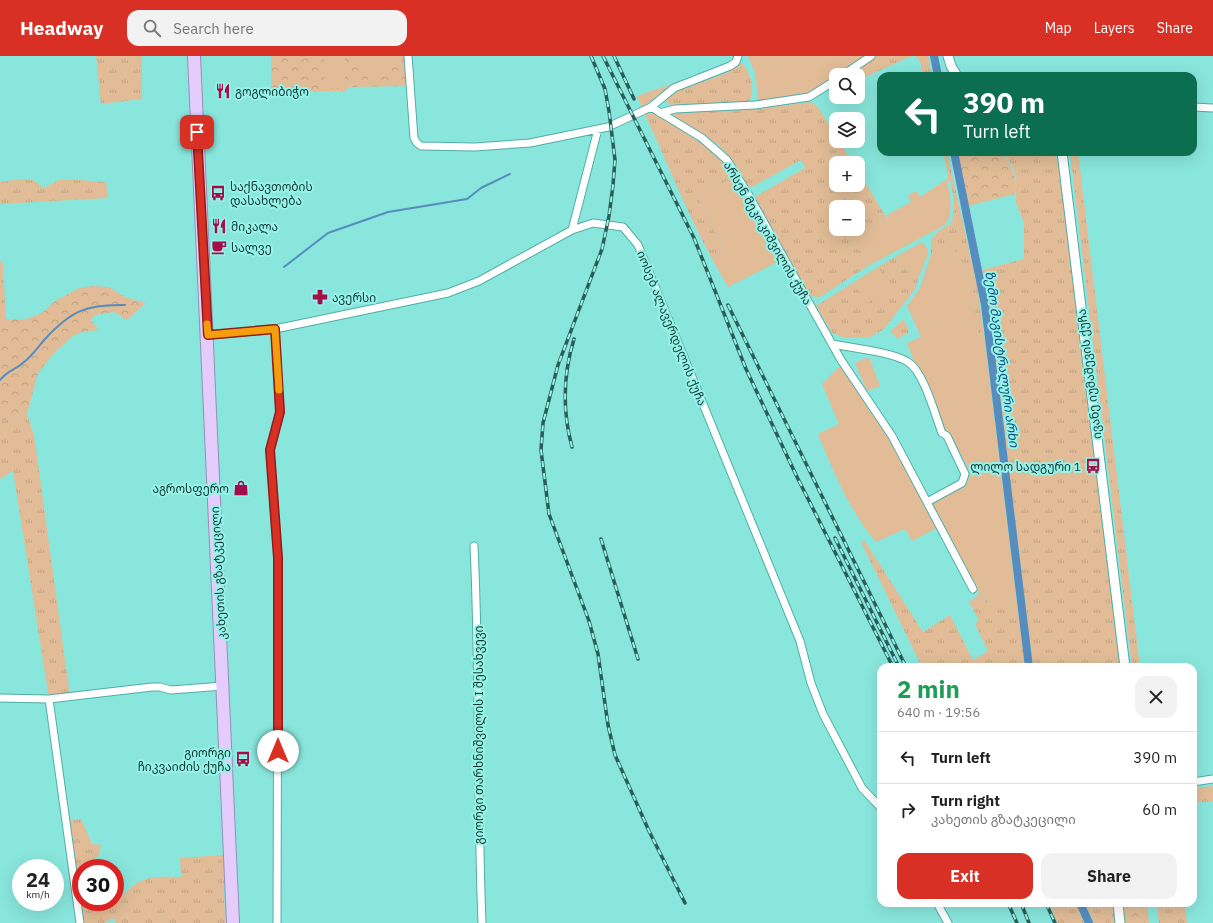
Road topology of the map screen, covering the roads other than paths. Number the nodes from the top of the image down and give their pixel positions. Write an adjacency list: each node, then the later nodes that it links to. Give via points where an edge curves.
1 (194, 56): 17 (highway, კახეთის გზატკეცილი)
2 (408, 56): 13 (street, via 414,138 421,146 475,147 530,143)
3 (738, 56): 9 (street, via 736,62 730,66 674,88)
4 (872, 56): 6 (street)
5 (948, 56): 7 (street)
6 (854, 68)
7 (955, 72)
8 (829, 84): 12 (street, via 809,97 755,105 675,109)
9 (651, 107): 12 (street, არსენ მეკოკიშვილის ქუჩა); 13 (street)
10 (1197, 107): 11 (street)
11 (1213, 108)
12 (660, 113): 18 (street, არსენ მეკოკიშვილის ქუჩა, via 702,138 727,160)
13 (598, 129): 15 (street)
14 (1062, 156): 22 (street, ივანე იუმაშევის ქუჩა)
15 (572, 230): 16 (street, იოსებ ალავერდელის ქუჩა, via 479,281 448,293); 28 (street, იოსებ ალავერდელის ქუჩა, via 593,222 623,227 638,245 800,642 823,714 862,788)
16 (275, 329): 17 (street, იოსებ ალავერდელის ქუჩა); 33 (street, via 280,412 270,450 278,558)
17 (208, 335): 23 (highway, კახეთის გზატკეცილი)
18 (832, 344): 19 (street, არსენ მეკოკიშვილის ქუჩა, via 892,436); 19 (street, via 880,353 908,362 915,369 942,433 947,436 964,474 962,483)
19 (927, 502): 21 (street, არსენ მეკოკიშვილის ქუჩა)
20 (474, 546): 34 (street, გიორგი თარხნიშვილის I შესახვევი, via 478,618 478,823)
21 (973, 589)
22 (1125, 663)
23 (223, 686): 25 (street, via 171,690 152,687); 32 (highway, კახეთის გზატკეცილი)
24 (0, 698): 25 (street)
25 (49, 699): 31 (street)
26 (1213, 779): 27 (street)
27 (1197, 781)
28 (877, 804)
29 (939, 907): 35 (street)
30 (1118, 907): 36 (street)
31 (80, 923)
32 (233, 923)
33 (277, 923)
34 (482, 923)
35 (948, 923)
36 (1120, 923)

